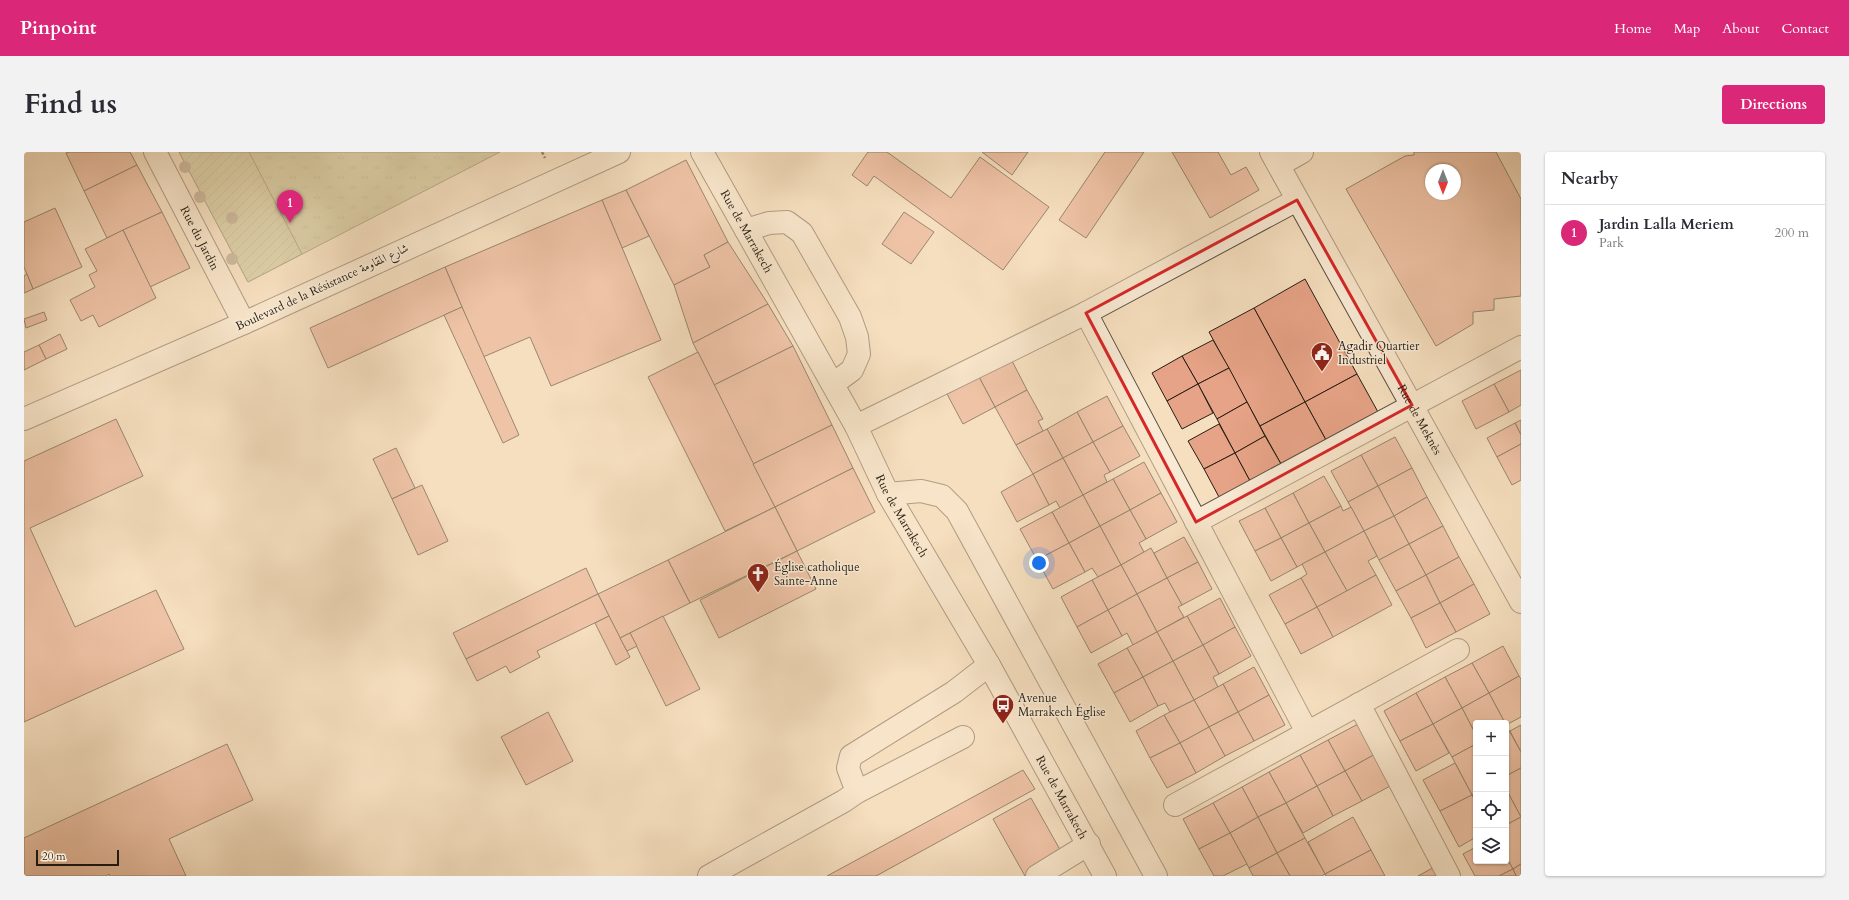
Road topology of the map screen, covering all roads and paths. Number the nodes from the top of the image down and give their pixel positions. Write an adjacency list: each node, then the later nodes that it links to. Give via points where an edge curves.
1 (155, 152): 9 (street, Rue du Jardin)
2 (619, 152): 9 (street, Boulevard de la Résistance شارع المقاومة)
3 (702, 152): 7 (street, Rue de Marrakech)
4 (1302, 152): 5 (street)
5 (1275, 159): 6 (street, Rue de Meknès)
6 (1297, 200): 8 (street); 12 (street, Rue de Meknès)
7 (746, 230): 11 (street, Rue de Marrakech); 11 (street, via 769,223 787,222 802,233 850,317 857,337 859,354 852,370)
8 (1086, 313): 14 (street); 16 (street)
9 (244, 323): 13 (street, Boulevard de la Résistance شارع المقاومة)
10 (1521, 347): 12 (street)
11 (833, 384): 14 (street, Rue de Marrakech)
12 (1412, 405): 16 (street); 17 (street, Rue de Meknès)
13 (24, 420)
14 (856, 426): 15 (street, Rue de Marrakech)
15 (888, 494): 19 (street, Rue de Marrakech); 29 (street, via 921,491 942,496 957,511)
16 (1196, 522): 21 (street)
17 (1521, 602)
18 (1458, 650): 20 (street)
19 (989, 665): 23 (street, via 954,692 851,756 848,768); 25 (street, Rue de Marrakech)
20 (1359, 704): 21 (street); 30 (street)
21 (1307, 732): 24 (street)
22 (963, 738): 23 (street)
23 (857, 792): 26 (street)
24 (1175, 805)
25 (1089, 844): 27 (street); 28 (street, Rue de Marrakech)
26 (709, 876)
27 (1037, 876)
28 (1105, 876)
29 (1156, 876)
30 (1449, 876)

